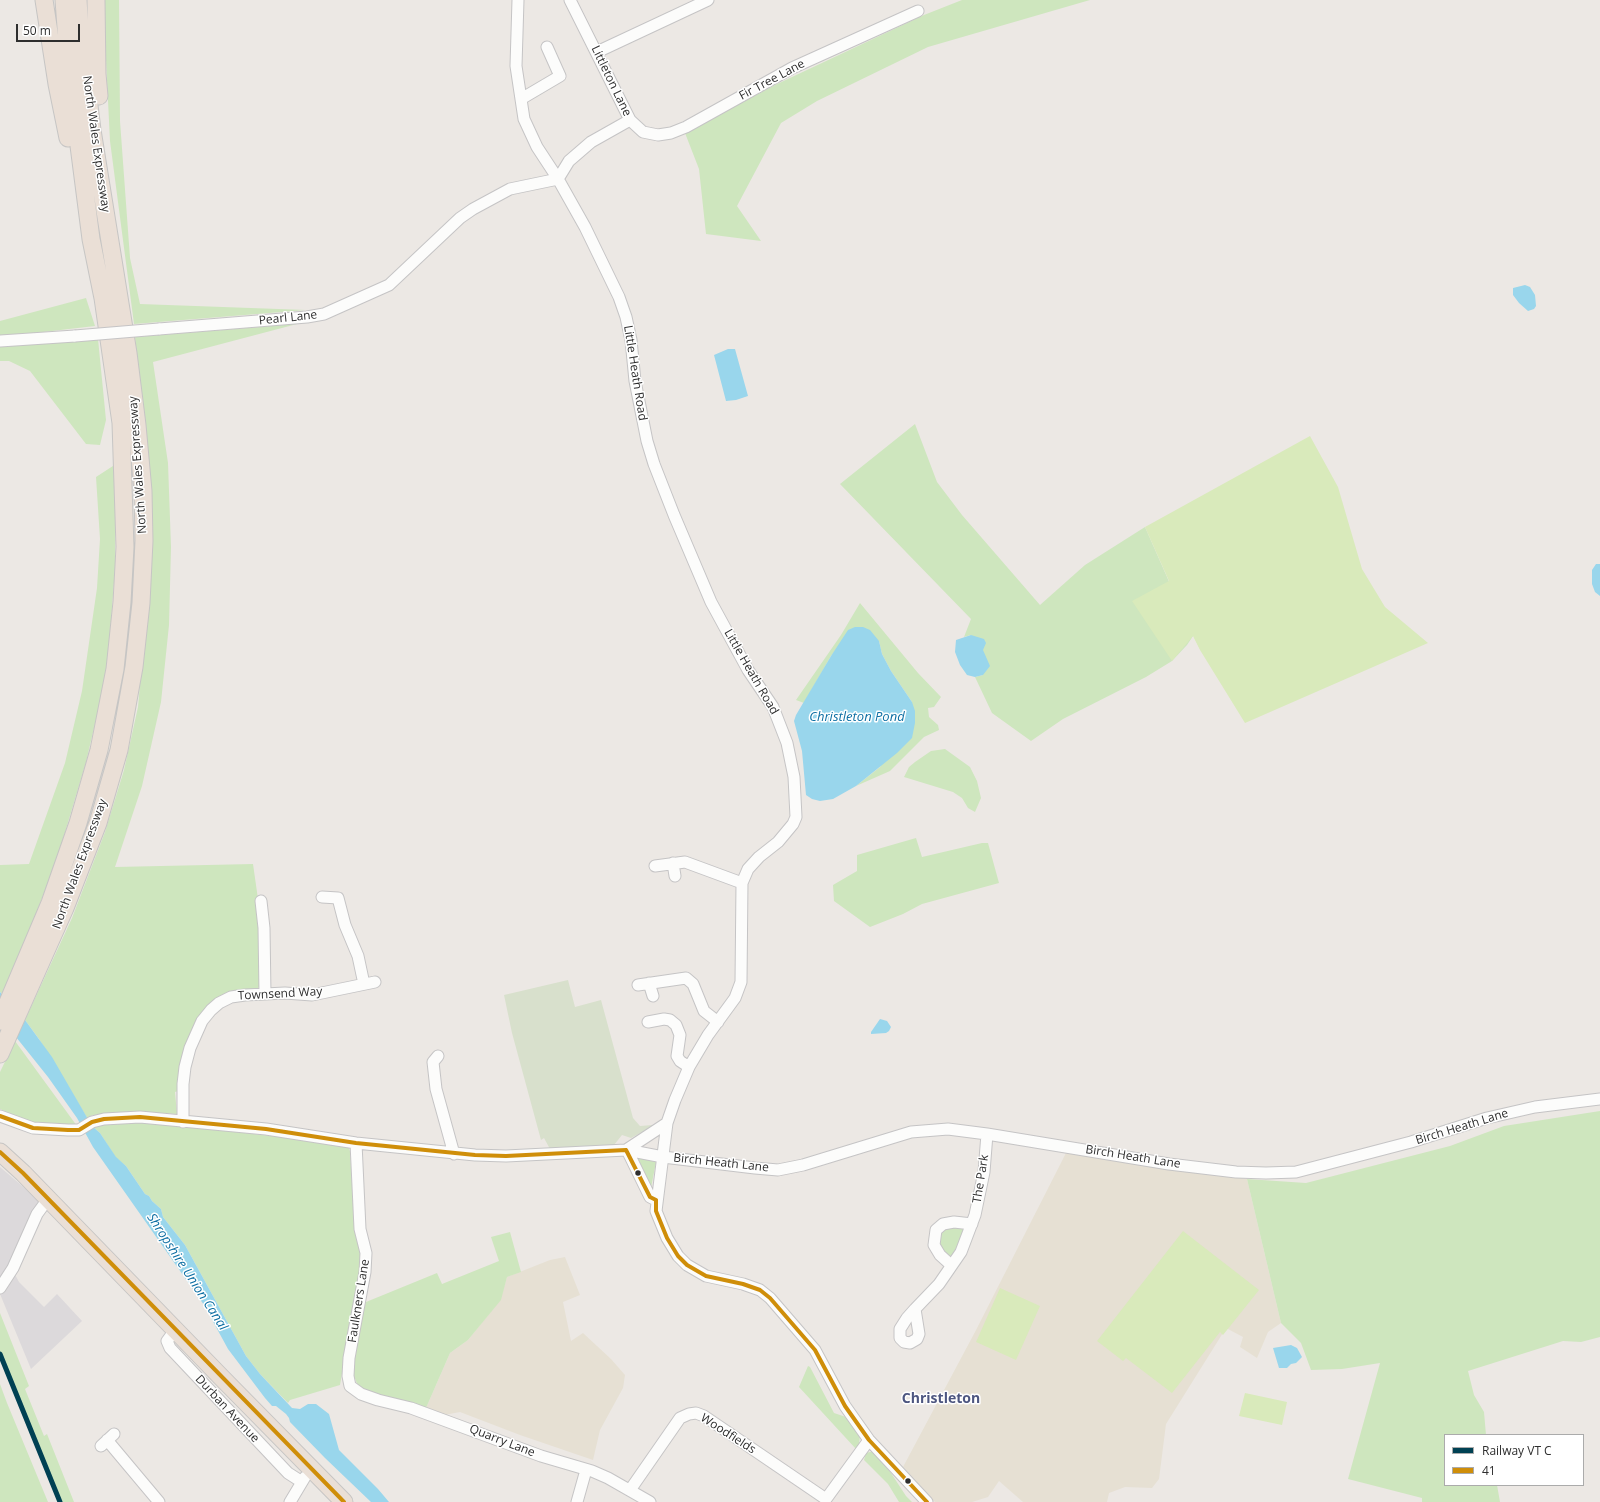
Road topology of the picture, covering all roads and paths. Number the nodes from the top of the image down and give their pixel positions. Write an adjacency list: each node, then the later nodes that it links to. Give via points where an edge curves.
1 (44, 0): 14 (highway, via 57,84)
2 (64, 0): 14 (highway, North Wales Expressway, via 69,68)
3 (78, 0): 15 (highway, North Wales Expressway, via 92,130)
4 (96, 0): 15 (highway, via 97,74 109,196)
5 (518, 0): 11 (street, Little Heath Road, via 516,66)
6 (570, 0): 10 (street, Littleton Lane)
7 (708, 0): 10 (street)
8 (918, 10): 12 (street, Fir Tree Lane, via 792,68 671,133 658,135 643,132)
9 (547, 48): 11 (street, via 560,76)
10 (597, 52): 12 (street, Littleton Lane)
11 (521, 99): 13 (street, Little Heath Road, via 524,119 537,147)
12 (630, 120): 13 (street, Littleton Lane, via 591,142 569,161)
13 (558, 179): 16 (street, Pearl Lane, bridge, via 510,189 472,209 389,285 324,314); 20 (street, Little Heath Road, via 585,227 622,305 631,340 635,381 647,441 674,516 711,602 748,670 773,707 787,743 794,777 796,816 783,837 748,869)
14 (91, 239): 25 (highway, North Wales Expressway, via 103,298 121,423 125,547 122,602 115,669 99,750 78,823)
15 (111, 251): 25 (highway, North Wales Expressway, via 129,360 143,490 141,603 134,667 119,750 98,823 65,908)
16 (0, 341)
17 (673, 863): 18 (street); 19 (street); 20 (street, via 689,863)
18 (655, 866)
19 (675, 876)
20 (742, 882): 30 (street, via 741,982 735,998)
21 (322, 897): 26 (street, Townsend Way, via 338,898 345,925 370,983 312,995)
22 (261, 901): 26 (street)
23 (649, 983): 24 (street); 27 (street); 30 (street, via 686,978 693,984 704,1011)
24 (638, 985)
25 (23, 986): 28 (highway, North Wales Expressway); 31 (highway, North Wales Expressway)
26 (265, 994): 36 (street, Townsend Way, via 231,997 211,1010 202,1021 184,1067)
27 (653, 996)
28 (0, 1021)
29 (648, 1022): 33 (street, via 664,1019 676,1025 680,1035 677,1056)
30 (718, 1022): 33 (street)
31 (2, 1050)
32 (438, 1056): 42 (street, via 433,1062 436,1089)
33 (689, 1067): 37 (street)
34 (1600, 1098): 38 (street, Birch Heath Lane, via 1535,1107 1487,1118 1411,1142 1296,1172 1236,1172 1169,1164)
35 (0, 1116): 36 (street, Birch Heath Lane, via 33,1128 79,1130 92,1122 104,1119 140,1117)
36 (183, 1122): 39 (street, Birch Heath Lane, via 266,1129)
37 (668, 1123): 40 (street); 43 (street)
38 (987, 1134): 43 (street, Birch Heath Lane, via 948,1129 911,1132 778,1170); 46 (street, The Park, via 984,1172)
39 (356, 1144): 42 (street, Birch Heath Lane); 51 (street, Faulkners Lane, via 360,1229 366,1253 365,1272 349,1358)
40 (626, 1150): 42 (street, Birch Heath Lane, via 506,1156); 43 (street, Birch Heath Lane); 45 (street, via 650,1197)
41 (0, 1152): 44 (highway)
42 (454, 1154)
43 (663, 1157): 45 (street)
44 (48, 1199): 48 (street, via 37,1214 13,1268); 50 (highway)
45 (656, 1200): 53 (street, via 656,1211 678,1256 687,1265 706,1276 743,1284 760,1290 770,1298 815,1350 845,1406)
46 (972, 1224): 47 (street, The Park, via 961,1252); 47 (street, via 954,1222 943,1224 936,1230 934,1245)
47 (951, 1265): 49 (street, The Park, via 939,1284)
48 (0, 1288)
49 (915, 1309)
50 (175, 1330): 54 (highway); 56 (street, Durban Avenue, via 167,1341 170,1348 288,1473)
51 (350, 1386): 55 (street, Quarry Lane, via 361,1394 411,1408)
52 (107, 1440): 59 (street)
53 (869, 1440): 58 (street, Woodfields); 64 (street)
54 (311, 1467): 56 (street); 61 (highway)
55 (586, 1470): 57 (street, Quarry Lane); 62 (street)
56 (302, 1482): 60 (street)
57 (630, 1490): 58 (street, Woodfields, via 680,1418 696,1413 704,1416); 63 (street, Quarry Lane)
58 (825, 1501)
59 (159, 1502)
60 (290, 1502)
61 (344, 1502)
62 (578, 1502)
63 (650, 1502)
64 (927, 1502)

